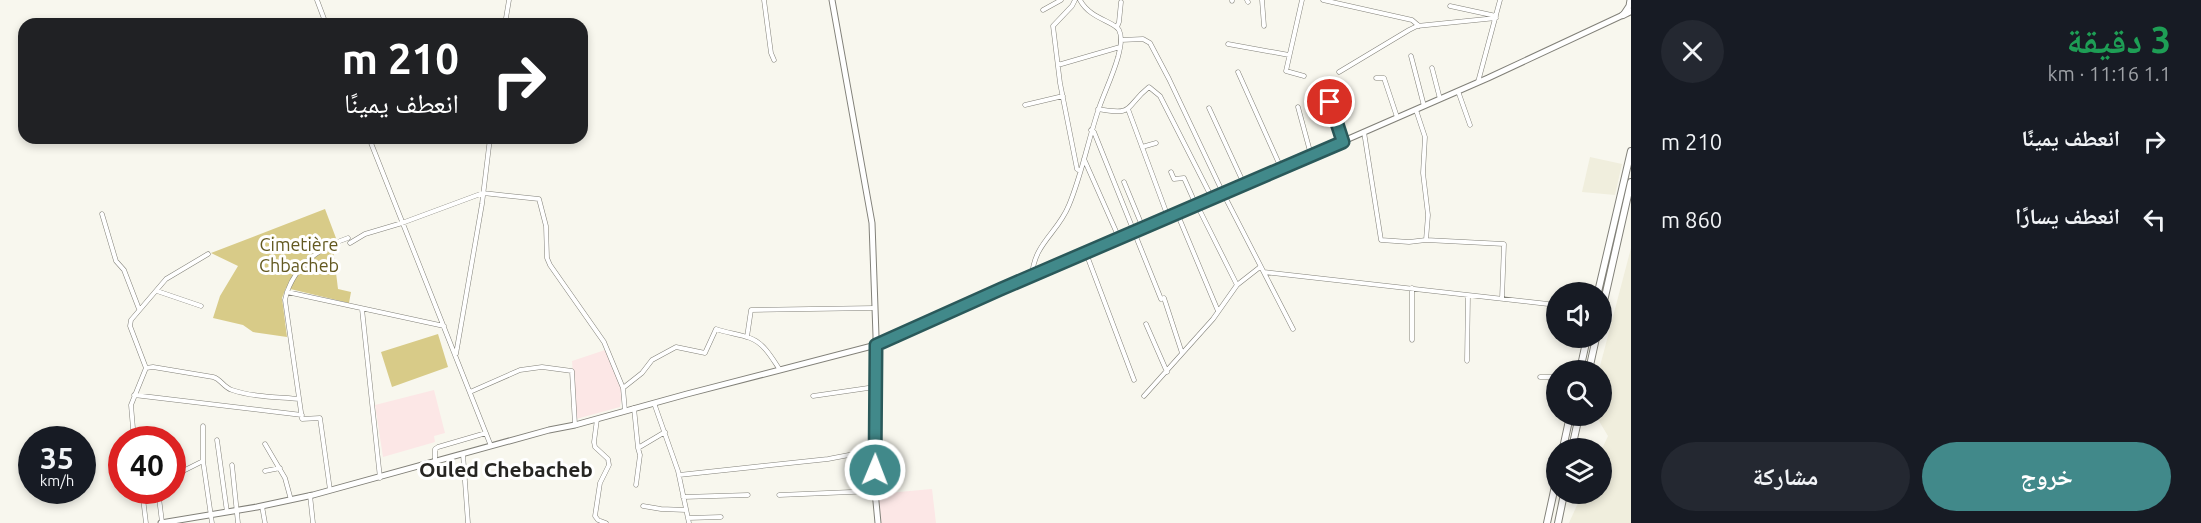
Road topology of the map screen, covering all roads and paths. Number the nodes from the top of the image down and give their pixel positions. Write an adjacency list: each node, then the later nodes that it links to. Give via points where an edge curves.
1 (317, 0): 18 (street)
2 (508, 0): 19 (street)
3 (764, 0): 28 (street)
4 (832, 0): 94 (main road, via 872,219)
5 (1061, 0): 14 (street)
6 (1078, 0): 22 (street, via 1093,16); 29 (street, via 1053,26)
7 (1262, 0): 20 (street)
8 (1302, 0): 26 (street)
9 (1323, 0): 21 (street, via 1413,20)
10 (1500, 0): 17 (street)
11 (1630, 0): 16 (main road)
12 (1121, 2): 22 (street)
13 (1450, 6): 17 (street)
14 (1043, 10)
15 (1631, 11): 16 (highway)
16 (1623, 15): 35 (main road)
17 (1496, 17): 21 (street); 35 (street)
18 (324, 18)
19 (506, 18)
20 (1264, 26)
21 (1419, 26): 32 (street)
22 (1117, 27): 23 (street)
23 (1121, 40): 25 (street); 66 (street, via 1143,39 1150,43)
24 (1228, 44): 26 (street)
25 (1120, 47): 29 (street); 45 (street)
26 (1289, 55): 33 (street, via 1286,72)
27 (1411, 56): 41 (street)
28 (774, 60)
29 (1058, 65): 38 (street)
30 (1432, 68): 39 (street)
31 (1238, 72): 59 (street)
32 (1339, 72)
33 (1304, 76)
34 (1376, 78): 47 (street, via 1384,78)
35 (1477, 83): 36 (main road)
36 (1458, 91): 39 (main road); 48 (street)
37 (1327, 94): 51 (street)
38 (1063, 96): 40 (street); 60 (street)
39 (1440, 99): 41 (main road)
40 (1025, 105)
41 (1424, 106): 46 (main road)
42 (1298, 107): 57 (street)
43 (1129, 108): 45 (street, via 1119,113); 55 (street); 67 (street, via 1149,87 1160,96)
44 (1209, 108): 64 (street)
45 (1098, 109): 49 (street)
46 (1416, 110): 47 (main road); 77 (street, via 1425,137)
47 (1398, 117): 50 (main road)
48 (1470, 125)
49 (1092, 130): 58 (street); 74 (street)
50 (1364, 132): 51 (main road); 77 (street, via 1382,240)
51 (1343, 142): 57 (main road)
52 (1156, 143): 55 (street)
53 (371, 144): 72 (street)
54 (488, 144): 65 (street)
55 (1142, 147): 71 (street)
56 (1631, 151): 84 (highway)
57 (1311, 155): 59 (main road)
58 (1084, 158): 60 (street); 76 (street)
59 (1281, 168): 64 (main road)
60 (1080, 171): 83 (street, via 1066,212 1036,254)
61 (1171, 172): 68 (street, via 1174,179 1184,178)
62 (1124, 182): 73 (street)
63 (1631, 182): 85 (highway)
64 (1244, 184): 66 (main road)
65 (483, 193): 72 (street); 105 (street); 114 (street, via 539,200 550,265 604,342)
66 (1223, 193): 67 (main road); 81 (street)
67 (1212, 198): 68 (main road)
68 (1197, 205): 69 (main road); 86 (street)
69 (1177, 213): 71 (main road); 97 (street)
70 (102, 214): 95 (street, via 116,261 124,270)
71 (1168, 217): 73 (main road)
72 (402, 223): 78 (street, via 365,234); 99 (street)
73 (1143, 228): 74 (main road)
74 (1133, 232): 76 (main road); 104 (street, via 1161,299 1164,298)
75 (348, 238): 89 (street, via 338,240 309,260 292,276)
76 (1119, 238): 79 (main road)
77 (1426, 240): 91 (street, via 1504,244)
78 (350, 243)
79 (1086, 252): 83 (main road); 112 (street)
80 (208, 254): 88 (street, via 166,279)
81 (1260, 267): 82 (street); 86 (street)
82 (1263, 272): 87 (street); 100 (street)
83 (1032, 277): 103 (main road)
84 (1600, 282)
85 (1608, 282)
86 (1237, 285): 97 (street)
87 (1412, 288): 90 (street); 102 (street)
88 (157, 291): 93 (street); 95 (street)
89 (287, 292): 96 (street); 119 (street)
90 (1468, 295): 91 (street); 106 (street)
91 (1502, 299): 92 (street)
92 (1546, 304)
93 (201, 306)
94 (875, 308): 101 (street, via 751,310); 103 (main road)
95 (139, 309): 107 (street, via 130,326)
96 (362, 309): 99 (street); 143 (street)
97 (1218, 312): 104 (street)
98 (1146, 324): 109 (street)
99 (444, 326): 105 (street)
100 (1293, 329)
101 (747, 337): 108 (street, via 761,344); 114 (street, via 716,329 705,353 676,347 652,360)
102 (1412, 340)
103 (876, 345): 108 (main road); 113 (main road)
104 (1182, 353): 109 (street)
105 (456, 356): 115 (street)
106 (1467, 361)
107 (146, 368): 116 (street); 119 (street, via 218,378 226,388 243,393)
108 (780, 370): 120 (main road)
109 (1167, 372): 118 (street)
110 (1540, 377): 111 (street)
111 (1546, 377)
112 (1134, 380)
113 (875, 387): 117 (street); 134 (main road)
114 (623, 388): 122 (street)
115 (470, 392): 125 (street, via 520,370 542,367 572,371); 129 (street)
116 (134, 395): 123 (street); 126 (street)
117 (813, 396)
118 (1144, 396)
119 (299, 399): 123 (street)
120 (654, 403): 121 (main road); 128 (street)
121 (634, 408): 122 (main road); 133 (street)
122 (625, 411): 124 (main road)
123 (302, 415): 145 (street, via 302,420 320,418)
124 (597, 419): 125 (main road); 172 (street, via 595,447 609,465 600,483 595,516)
125 (576, 425): 132 (main road)
126 (133, 426)
127 (203, 426): 136 (street)
128 (665, 432): 133 (street); 142 (street)
129 (486, 433): 132 (street); 137 (street, via 438,447)
130 (217, 440): 160 (street)
131 (265, 444): 139 (street)
132 (491, 446): 135 (main road)
133 (638, 448): 144 (street)
134 (875, 450): 142 (street); 146 (main road)
135 (463, 454): 137 (main road); 171 (street)
136 (203, 460): 140 (street); 161 (street)
137 (435, 462): 143 (main road)
138 (232, 465): 158 (street)
139 (280, 468): 141 (street); 151 (street)
140 (186, 469)
141 (265, 471)
142 (679, 475): 150 (street)
143 (380, 478): 145 (main road)
144 (636, 485)
145 (330, 490): 147 (main road)
146 (875, 490): 149 (street); 173 (main road)
147 (310, 495): 151 (main road); 170 (street)
148 (748, 495): 150 (street)
149 (779, 495)
150 (683, 497): 159 (street)
151 (291, 500): 156 (main road)
152 (144, 504): 165 (street)
153 (160, 504): 166 (street)
154 (1552, 504): 174 (highway)
155 (1562, 504): 175 (highway)
156 (262, 506): 158 (main road); 169 (street)
157 (643, 506): 159 (street)
158 (237, 510): 160 (main road); 168 (street)
159 (686, 510): 164 (street)
160 (227, 512): 161 (main road)
161 (210, 515): 163 (main road); 167 (street)
162 (721, 517): 164 (street)
163 (198, 520): 166 (main road)
164 (688, 520)
165 (146, 523)
166 (162, 523)
167 (212, 523)
168 (238, 523)
169 (265, 523)
170 (313, 523)
171 (468, 523)
172 (606, 523)
173 (878, 523)
174 (1548, 523)
175 (1558, 523)

